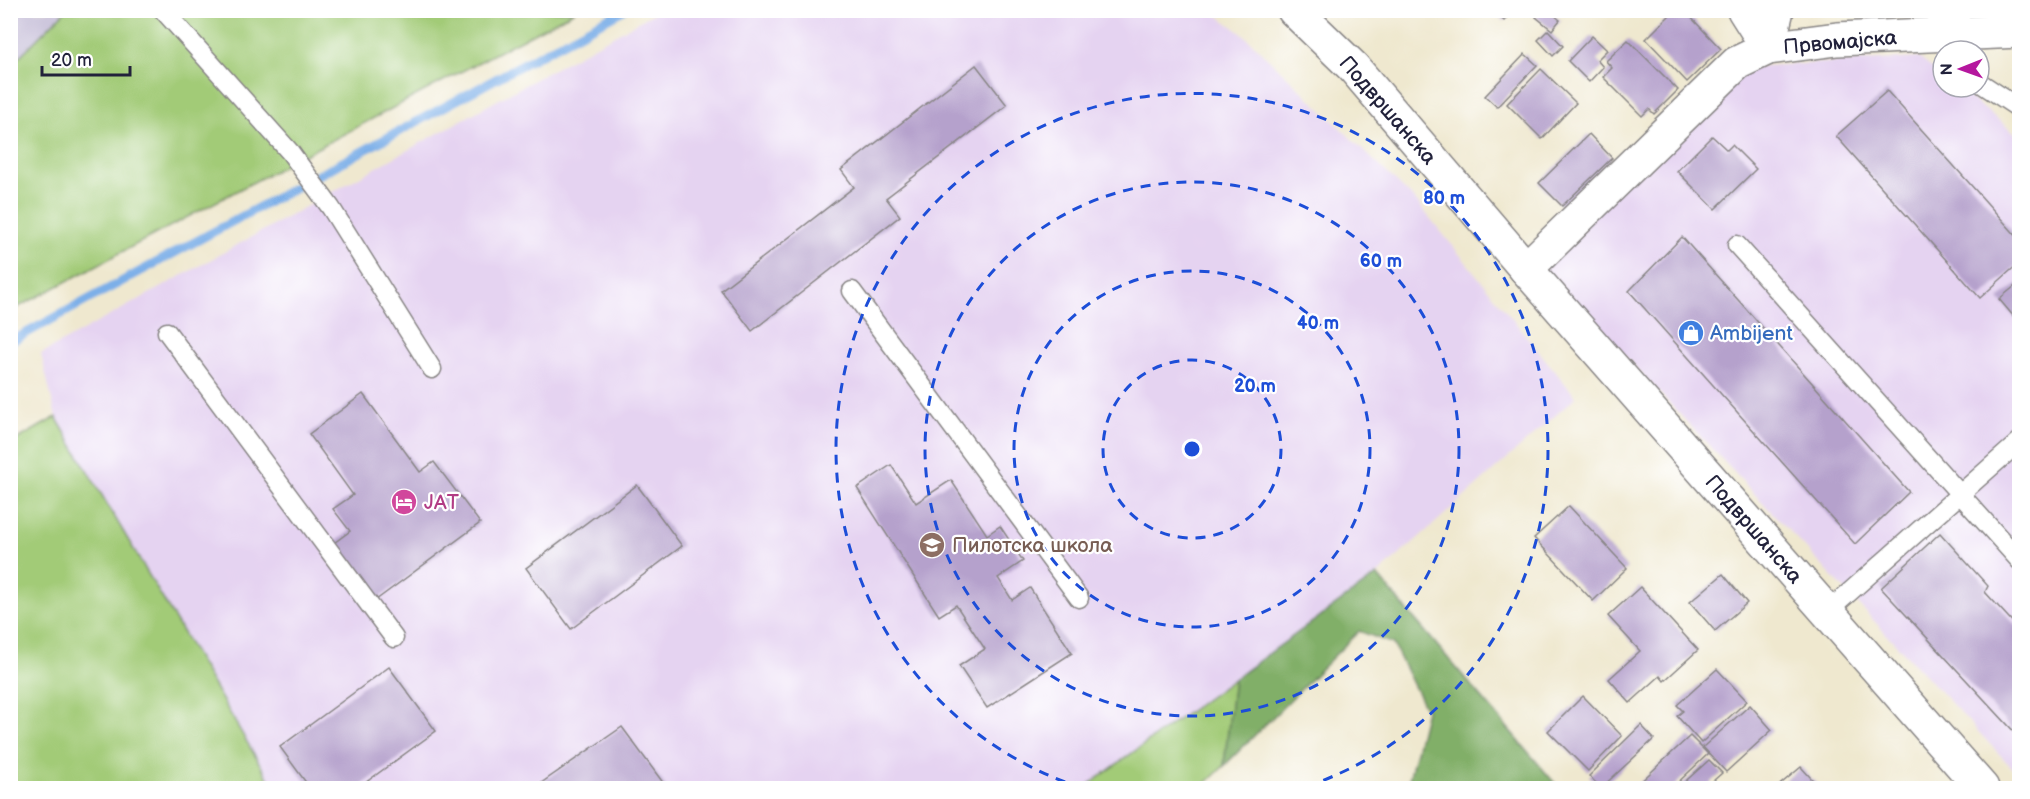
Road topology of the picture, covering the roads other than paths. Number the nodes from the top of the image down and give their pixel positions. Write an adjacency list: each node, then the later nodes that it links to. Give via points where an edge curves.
1 (163, 10): 15 (lane, via 290,152 331,208)
2 (1294, 10): 12 (street, Подвршанска, via 1353,67)
3 (1744, 10): 8 (street)
4 (1777, 10): 8 (street)
5 (2019, 31): 6 (street, Првомајска)
6 (1966, 39)
7 (1931, 42): 8 (street, Првомајска, via 1837,39)
8 (1768, 48): 12 (street, via 1737,63)
9 (1991, 90): 10 (lane)
10 (2019, 109)
11 (1737, 245): 17 (lane)
12 (1526, 269): 20 (street, Подвршанска)
13 (852, 291): 19 (lane)
14 (167, 332): 21 (lane)
15 (432, 369)
16 (2019, 441): 17 (lane)
17 (1960, 494): 18 (lane); 20 (lane)
18 (2019, 561)
19 (1079, 598)
20 (1827, 612): 22 (street, Подвршанска)
21 (394, 638)
22 (1982, 789)

